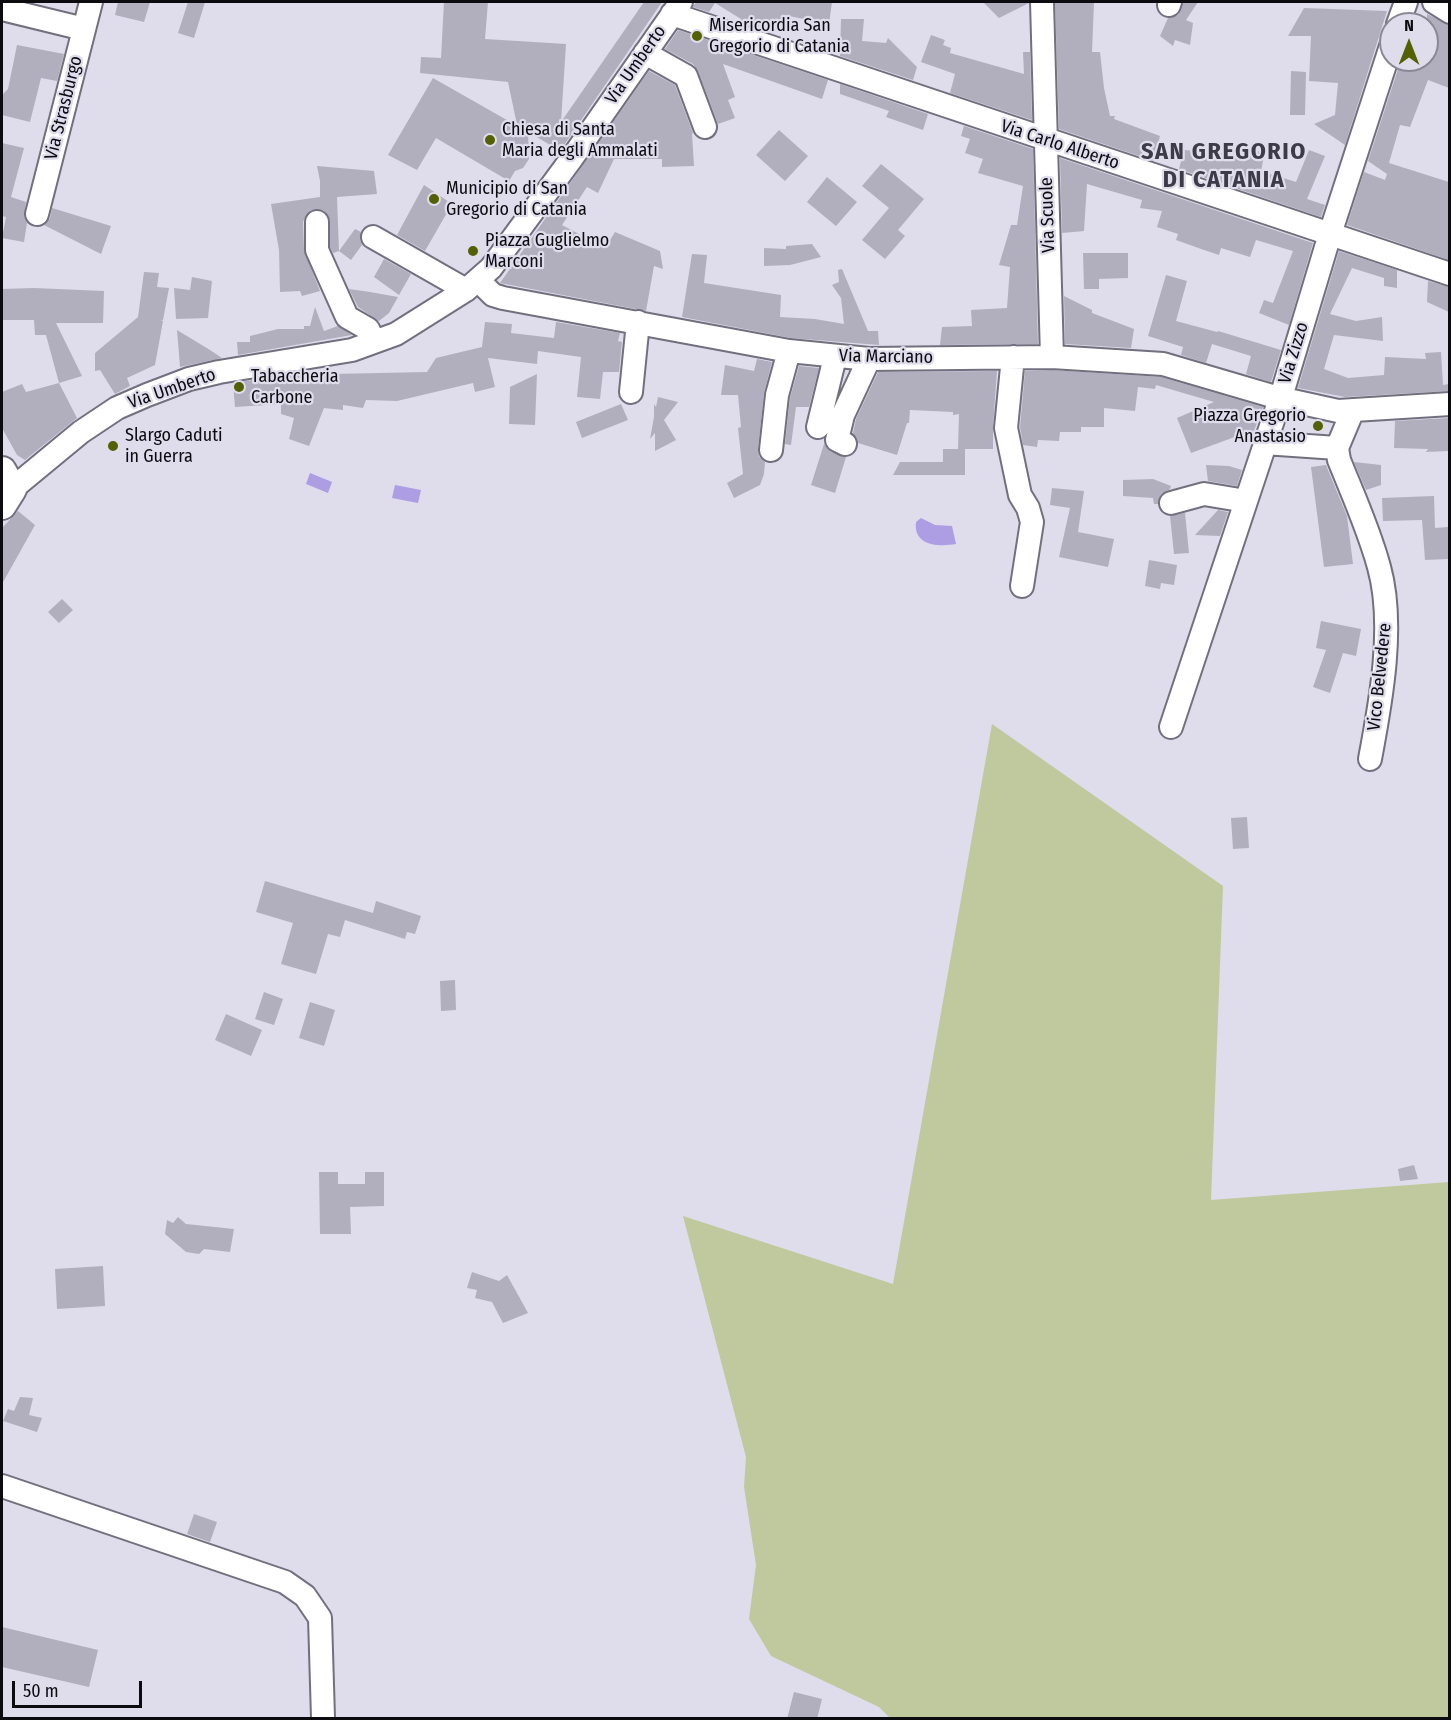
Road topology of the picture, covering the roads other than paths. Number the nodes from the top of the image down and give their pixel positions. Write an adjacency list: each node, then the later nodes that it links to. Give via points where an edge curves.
1 (91, 2): 7 (street, Via Strasburgo)
2 (1042, 2): 11 (street, Via Scuole)
3 (1434, 2): 6 (street)
4 (676, 8): 8 (street, Via Umberto); 11 (street, Via Carlo Alberto)
5 (2, 9): 7 (street)
6 (1449, 12)
7 (84, 29): 12 (street, Via Strasburgo)
8 (645, 53): 10 (street, via 686,76); 17 (street, Via Umberto)
9 (1383, 72): 14 (street, Via Zizzo)
10 (705, 127)
11 (1046, 140): 14 (street, Via Carlo Alberto); 23 (street, Via Scuole)
12 (37, 214)
13 (317, 222): 19 (street, via 317,250 347,316 368,329)
14 (1330, 234): 16 (street, Via Carlo Alberto); 26 (street, Via Zizzo)
15 (374, 237): 17 (street, Via Marciano, via 418,262)
16 (1449, 274)
17 (479, 288): 18 (street, Via Marciano, via 503,298); 19 (street, Via Umberto, via 396,334)
18 (638, 322): 20 (street, Via Marciano); 25 (street)
19 (374, 341): 34 (street, Via Umberto, via 326,356 189,379 147,395 117,408)
20 (789, 351): 21 (street, Via Marciano); 32 (street, via 777,395)
21 (835, 357): 24 (street, Via Marciano); 29 (street)
22 (1013, 357): 23 (street, Via Marciano); 24 (street, Via Marciano); 37 (street, via 1006,428 1020,495 1032,522)
23 (1052, 357): 26 (street, Via Marciano, via 1163,364)
24 (869, 359): 31 (street, via 843,416 837,440)
25 (632, 392)
26 (1279, 398): 28 (street, Via Marciano, via 1338,411); 30 (street, Via Zizzo)
27 (1449, 404): 28 (street, Via Marciano)
28 (1360, 409): 33 (street)
29 (818, 427)
30 (1264, 442): 33 (street); 35 (street, Via Zizzo)
31 (845, 444)
32 (771, 450)
33 (1338, 454): 39 (street, Vico Belvedere, via 1380,568 1386,603 1387,630)
34 (5, 488)
35 (1246, 501): 36 (street, via 1204,494); 38 (street, Via Zizzo)
36 (1171, 502)
37 (1022, 586)
38 (1171, 728)
39 (1370, 759)
40 (2, 1486): 41 (street, via 285,1582 305,1596 320,1618)
41 (323, 1719)

